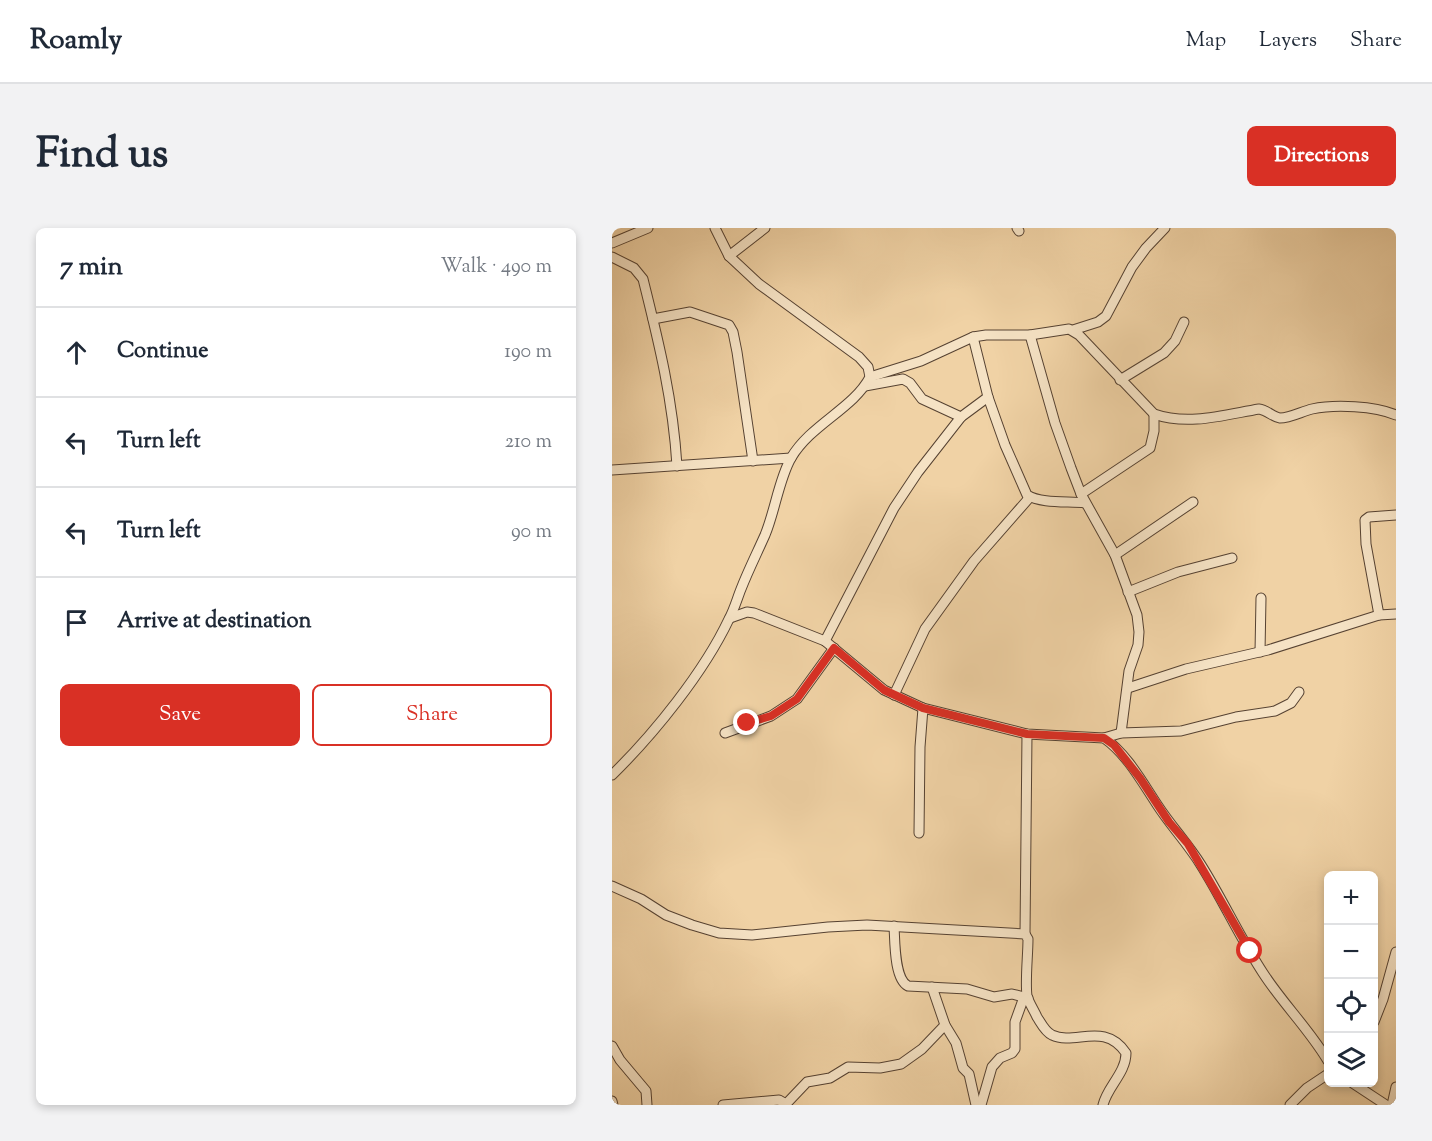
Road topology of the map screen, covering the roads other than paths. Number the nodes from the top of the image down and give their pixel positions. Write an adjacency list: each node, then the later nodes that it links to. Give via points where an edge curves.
1 (648, 228): 5 (street)
2 (715, 228): 6 (street)
3 (765, 228): 6 (street)
4 (1165, 228): 10 (street, via 1132,267 1106,316)
5 (612, 243)
6 (729, 256): 13 (street, via 759,284 859,357 868,367)
7 (612, 257): 8 (street, via 634,268 643,279)
8 (653, 320): 21 (street, via 690,312 729,325 737,352); 22 (street, via 668,384)
9 (1184, 322): 14 (street, via 1164,353)
10 (1073, 330): 11 (street); 14 (street)
11 (1030, 335): 12 (street); 25 (street, via 1055,423)
12 (973, 337): 13 (street, via 921,361); 16 (street)
13 (870, 377): 15 (street)
14 (1120, 380): 17 (street)
15 (865, 386): 19 (street, via 903,379 922,399); 20 (street, via 825,420)
16 (988, 397): 19 (street); 24 (street, via 1023,489)
17 (1154, 414): 18 (street, via 1193,420 1259,409 1280,418 1324,407 1363,408); 25 (street, via 1150,448)
18 (1396, 415)
19 (961, 417): 35 (street, via 894,508)
20 (791, 458): 21 (street); 34 (street)
21 (753, 461): 22 (street)
22 (677, 466): 23 (street)
23 (612, 470)
24 (1030, 497): 25 (street); 40 (street, via 974,561 925,629)
25 (1083, 498): 28 (street)
26 (1193, 502): 28 (street)
27 (1396, 515): 33 (street, via 1365,520)
28 (1114, 555): 30 (street)
29 (1232, 558): 30 (street, via 1178,572)
30 (1128, 592): 38 (street, via 1139,632)
31 (1261, 598): 37 (street)
32 (1396, 614): 33 (street)
33 (1379, 615): 37 (street)
34 (730, 618): 35 (street, via 754,613); 46 (street, via 675,702)
35 (825, 641): 36 (street)
36 (834, 648): 40 (street); 42 (street, via 797,699 771,716)
37 (1260, 652): 38 (street, via 1186,669)
38 (1128, 688): 43 (street)
39 (1299, 692): 43 (street, via 1292,703 1275,711 1181,731)
40 (894, 695): 41 (street)
41 (923, 708): 44 (street); 47 (street)
42 (725, 733)
43 (1121, 733): 45 (street)
44 (1027, 734): 45 (street); 50 (street)
45 (1104, 738): 58 (street, via 1114,745 1188,844 1262,972)
46 (612, 775)
47 (919, 833)
48 (612, 886): 49 (street, via 666,915 719,933 753,935 828,927)
49 (894, 926): 50 (street); 53 (street, via 901,981 908,986)
50 (1025, 934): 54 (street)
51 (1396, 951): 52 (street)
52 (1394, 968): 55 (street)
53 (932, 987): 54 (street); 56 (street)
54 (1026, 997): 66 (street, via 1015,1022 1015,1049 992,1067); 67 (street, via 1052,1036 1103,1037 1123,1049 1124,1064)
55 (1378, 1011)
56 (945, 1025): 62 (street, via 901,1064 848,1067 830,1078 807,1082 786,1104); 65 (street, via 969,1074)
57 (612, 1046): 63 (street, via 646,1091)
58 (1324, 1053)
59 (1324, 1077): 68 (street)
60 (1357, 1087): 69 (street)
61 (1396, 1087): 70 (street)
62 (761, 1103): 64 (street)
63 (647, 1105)
64 (723, 1105)
65 (976, 1105)
66 (981, 1105)
67 (1102, 1105)
68 (1291, 1105)
69 (1386, 1105)
70 (1392, 1105)

